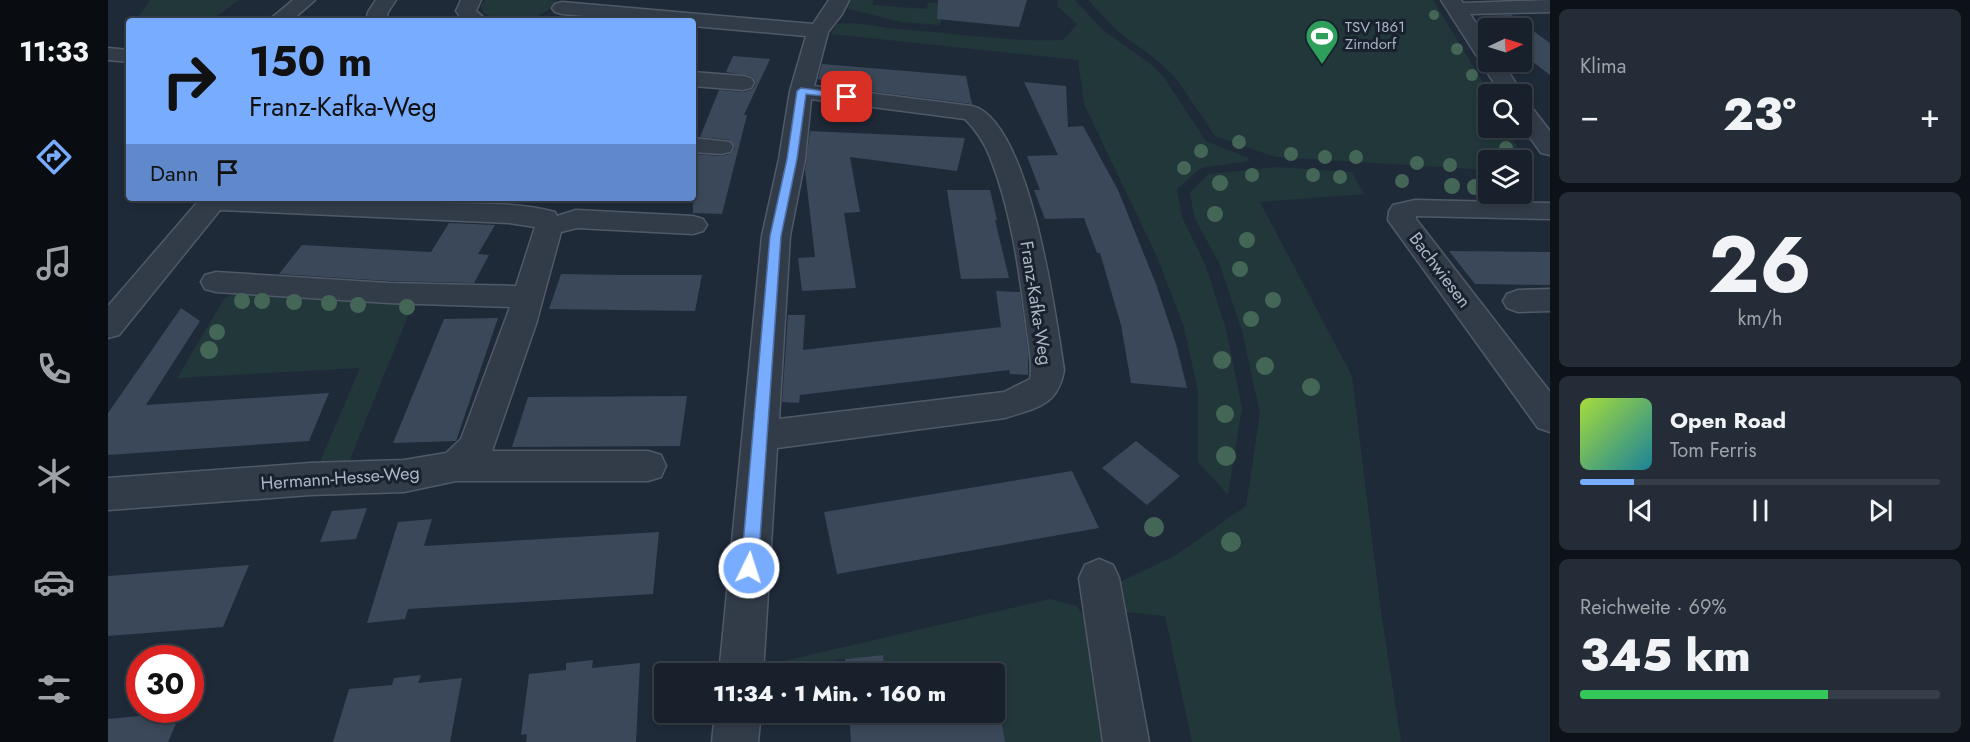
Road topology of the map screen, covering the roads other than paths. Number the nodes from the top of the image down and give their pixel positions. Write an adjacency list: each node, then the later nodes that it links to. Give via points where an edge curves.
1 (305, 0): 8 (street)
2 (386, 0): 9 (street)
3 (471, 0): 10 (street, via 466,11)
4 (839, 0): 14 (street)
5 (565, 4): 11 (street); 12 (street)
6 (1454, 5): 7 (street); 15 (street)
7 (1550, 6)
8 (282, 18)
9 (377, 18)
10 (471, 18)
11 (544, 18)
12 (646, 18)
13 (696, 22): 14 (street)
14 (818, 31): 20 (street)
15 (1478, 42)
16 (108, 54): 17 (street)
17 (126, 56)
18 (696, 79): 19 (street)
19 (743, 83)
20 (801, 91): 36 (street, via 776,236); 36 (street, Franz-Kafka-Weg, via 972,112 981,117 1013,182 1032,262 1048,370 1045,386 1005,405)
21 (1532, 124): 24 (street)
22 (696, 145): 23 (street)
23 (721, 147)
24 (1550, 148)
25 (211, 201): 34 (street)
26 (258, 201): 28 (street)
27 (1550, 211): 35 (street, Bachwiesen, via 1402,211 1402,220)
28 (550, 214): 29 (street); 31 (street)
29 (693, 225)
30 (216, 282): 31 (street)
31 (528, 297): 37 (street, via 476,448)
32 (1550, 300): 33 (street)
33 (1518, 301)
34 (108, 327)
35 (1550, 418)
36 (759, 436): 41 (street)
37 (456, 466): 38 (street, Hermann-Hesse-Weg); 39 (street, Hermann-Hesse-Weg, via 404,476)
38 (648, 466)
39 (108, 494)
40 (1100, 578): 44 (street)
41 (742, 663)
42 (737, 723): 43 (street)
43 (735, 742)
44 (1126, 742)

